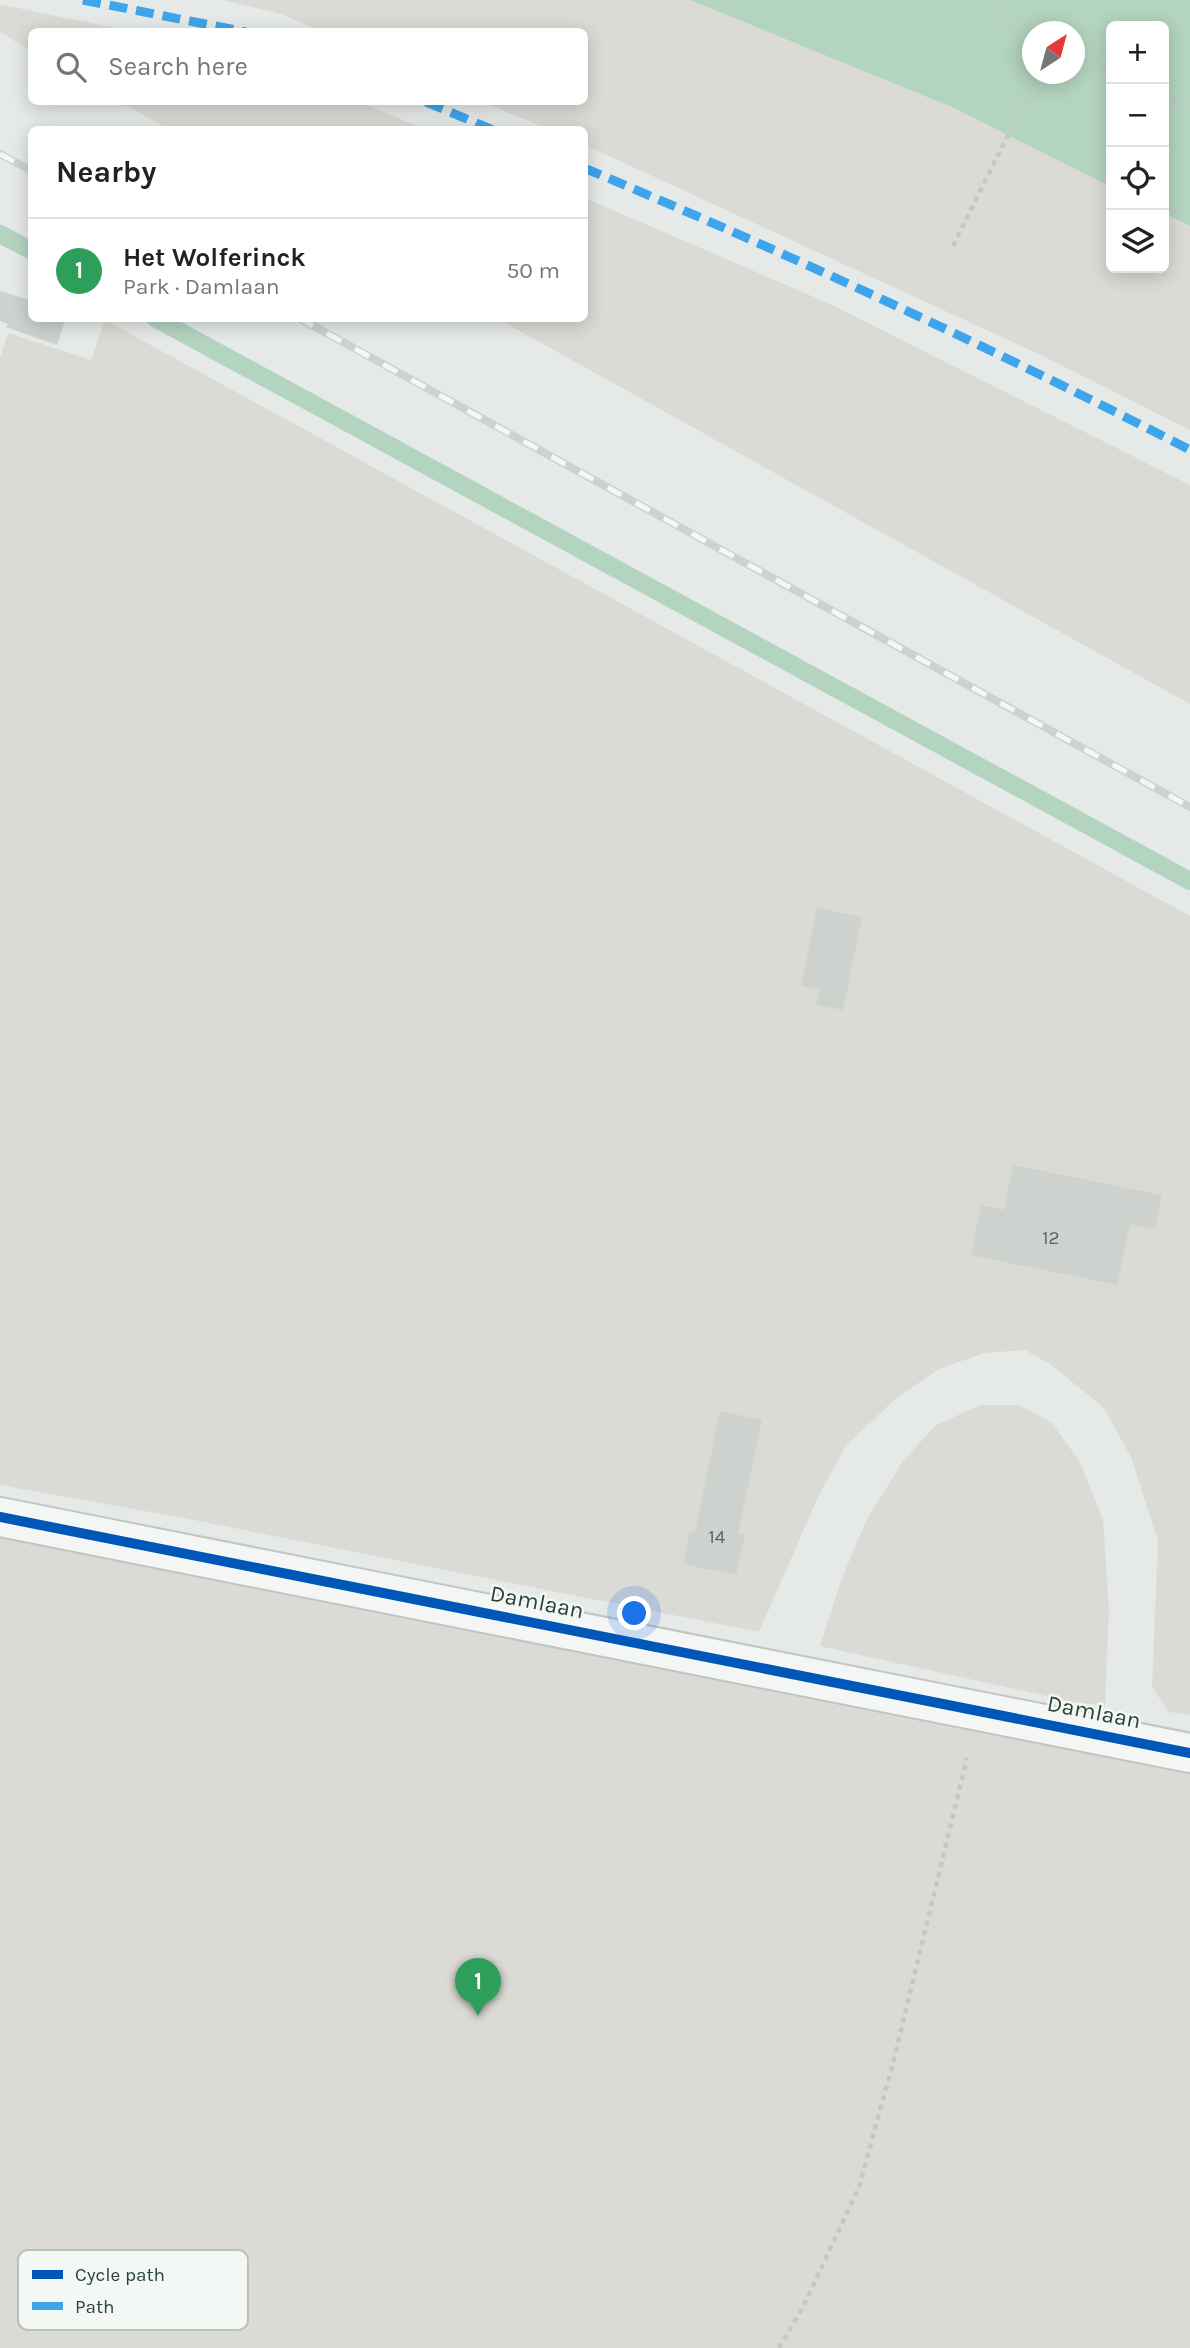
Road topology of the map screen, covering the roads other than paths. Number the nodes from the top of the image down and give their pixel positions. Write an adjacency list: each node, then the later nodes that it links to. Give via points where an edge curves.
1 (0, 1517): 2 (street, Damlaan)
2 (1190, 1753)

